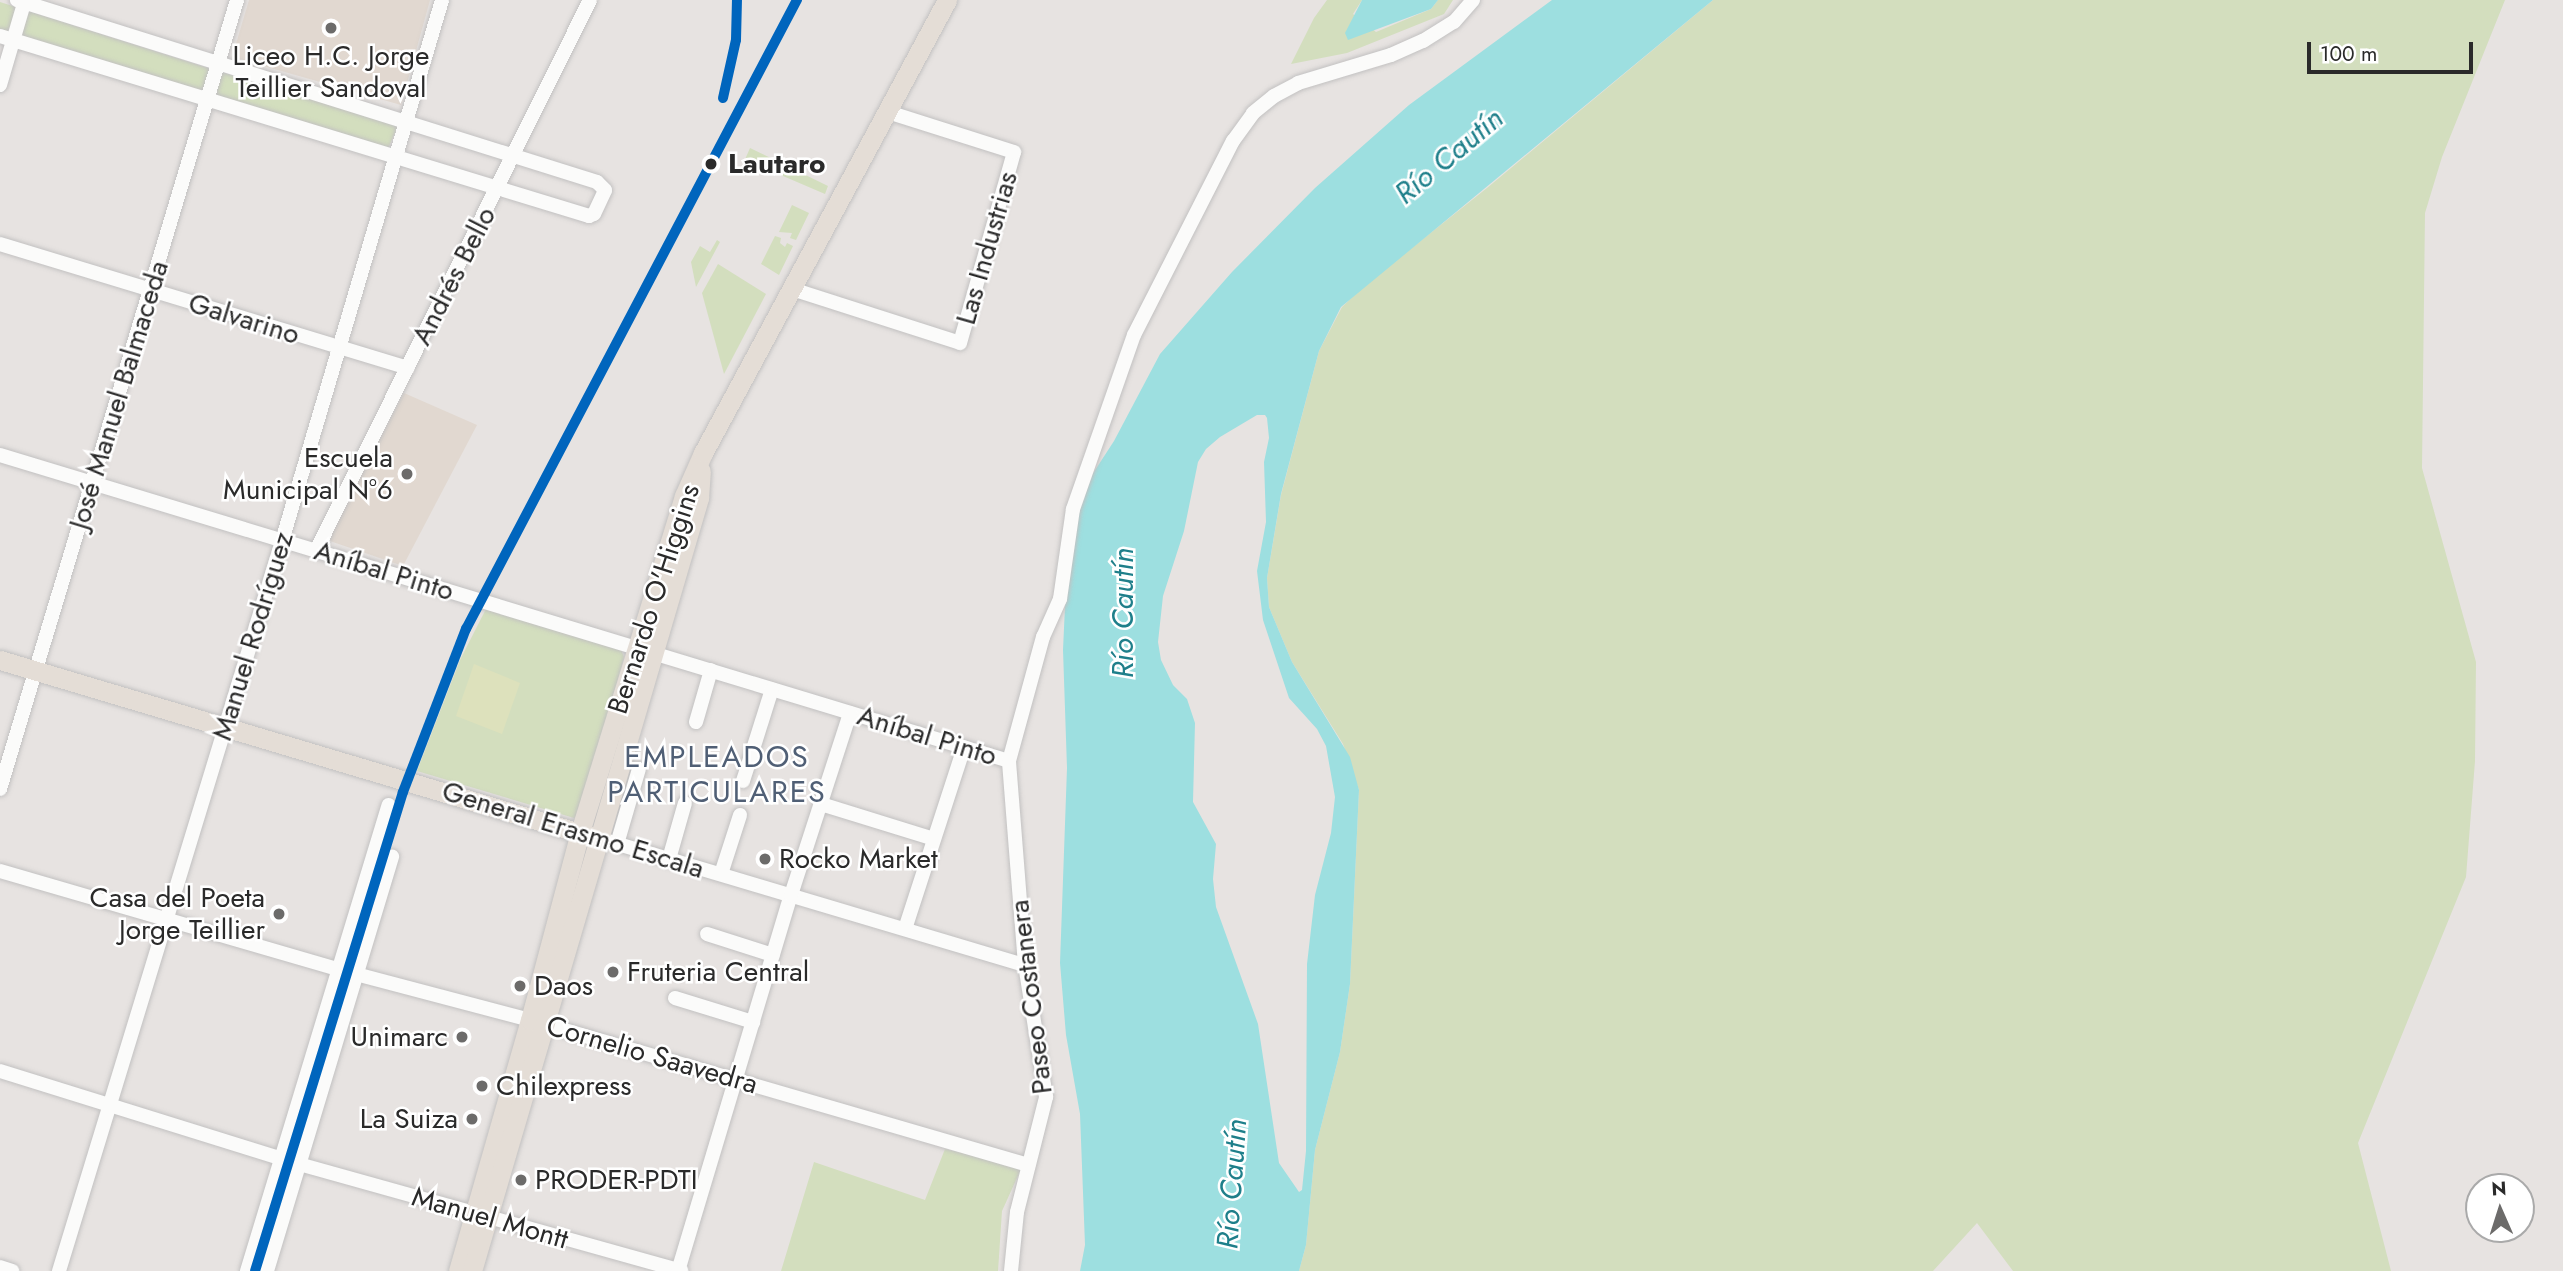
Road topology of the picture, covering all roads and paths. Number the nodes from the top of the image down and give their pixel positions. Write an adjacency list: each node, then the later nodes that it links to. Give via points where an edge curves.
1 (237, 0): 8 (street, José Manuel Balmaceda)
2 (442, 0): 12 (street, Manuel Rodríguez)
3 (590, 0): 13 (street, Andrés Bello)
4 (947, 0): 11 (main road, Bernardo O'Higgins)
5 (1473, 0): 34 (street, via 1454,22 1407,48 1286,89 1253,113 1233,141 1134,335 1073,509 1060,599 1044,637)
6 (23, 1): 7 (street); 8 (street)
7 (7, 38): 9 (street); 10 (street)
8 (218, 63): 10 (street, José Manuel Balmaceda); 12 (street)
9 (0, 85)
10 (208, 99): 14 (street); 18 (street, José Manuel Balmaceda)
11 (888, 112): 17 (main road, Bernardo O'Higgins); 17 (street, Las Industrias, via 1014,152 960,343)
12 (406, 122): 13 (street); 14 (street, Manuel Rodríguez)
13 (513, 155): 15 (street, Andrés Bello); 15 (street, via 601,184 605,190 589,216)
14 (396, 157): 15 (street); 19 (street, Manuel Rodríguez)
15 (498, 188): 20 (street, Andrés Bello)
16 (0, 244): 18 (street, Galvarino)
17 (792, 289): 25 (main road, Bernardo O'Higgins, via 684,496)
18 (150, 290): 19 (street, Galvarino); 22 (street, José Manuel Balmaceda)
19 (339, 348): 20 (street, Galvarino); 23 (street, Manuel Rodríguez)
20 (408, 368): 24 (street, Andrés Bello)
21 (0, 455): 22 (street, Aníbal Pinto)
22 (92, 483): 23 (street, Aníbal Pinto); 28 (street, José Manuel Balmaceda)
23 (282, 541): 24 (street, Aníbal Pinto); 32 (street, Manuel Rodríguez)
24 (316, 551): 25 (street, Aníbal Pinto)
25 (644, 650): 27 (street, Aníbal Pinto); 42 (main road, Bernardo O'Higgins)
26 (0, 660): 28 (main road, General Erasmo Escala)
27 (711, 670): 29 (street, Aníbal Pinto); 31 (street)
28 (36, 671): 32 (main road, General Erasmo Escala); 37 (street, José Manuel Balmaceda)
29 (772, 689): 30 (street, Aníbal Pinto); 36 (street)
30 (850, 713): 33 (street, Aníbal Pinto); 39 (street)
31 (696, 722)
32 (225, 726): 42 (main road, General Erasmo Escala); 49 (street, Manuel Rodríguez)
33 (964, 747): 34 (street, Aníbal Pinto); 43 (street)
34 (1009, 761): 53 (street, Paseo Costanera)
35 (639, 769): 42 (street)
36 (743, 781)
37 (0, 789)
38 (685, 803): 45 (street)
39 (821, 804): 43 (street); 48 (street)
40 (389, 805): 54 (street)
41 (740, 815): 47 (street)
42 (598, 838): 45 (street, General Erasmo Escala); 57 (main road, Bernardo O'Higgins)
43 (934, 839): 50 (street)
44 (392, 856): 55 (street)
45 (669, 859): 47 (street, General Erasmo Escala)
46 (0, 871): 49 (street)
47 (721, 874): 48 (street, General Erasmo Escala)
48 (791, 895): 50 (street, General Erasmo Escala); 52 (street)
49 (167, 919): 54 (street); 61 (street, Manuel Rodríguez)
50 (905, 929): 53 (street, General Erasmo Escala)
51 (707, 934): 52 (street)
52 (773, 955): 58 (street)
53 (1025, 965): 64 (street, Paseo Costanera, via 1046,1097)
54 (337, 969): 62 (street)
55 (356, 974): 57 (street, Cornelio Saavedra); 63 (street)
56 (675, 998): 58 (street)
57 (537, 1022): 60 (street, Cornelio Saavedra); 65 (main road, Bernardo O'Higgins)
58 (753, 1022): 60 (street)
59 (0, 1071): 61 (street)
60 (736, 1079): 64 (street, Cornelio Saavedra); 73 (street)
61 (109, 1107): 62 (street); 68 (street, Manuel Rodríguez)
62 (279, 1158): 69 (street)
63 (299, 1164): 65 (street, Manuel Montt); 70 (street)
64 (1028, 1165): 74 (street, Paseo Costanera)
65 (482, 1215): 71 (main road, Bernardo O'Higgins); 72 (main road, Bernardo O'Higgins); 73 (street, Manuel Montt)
66 (0, 1267): 67 (street)
67 (12, 1271)
68 (59, 1271)
69 (247, 1271)
70 (267, 1271)
71 (458, 1271)
72 (472, 1271)
73 (679, 1271)
74 (1011, 1271)

